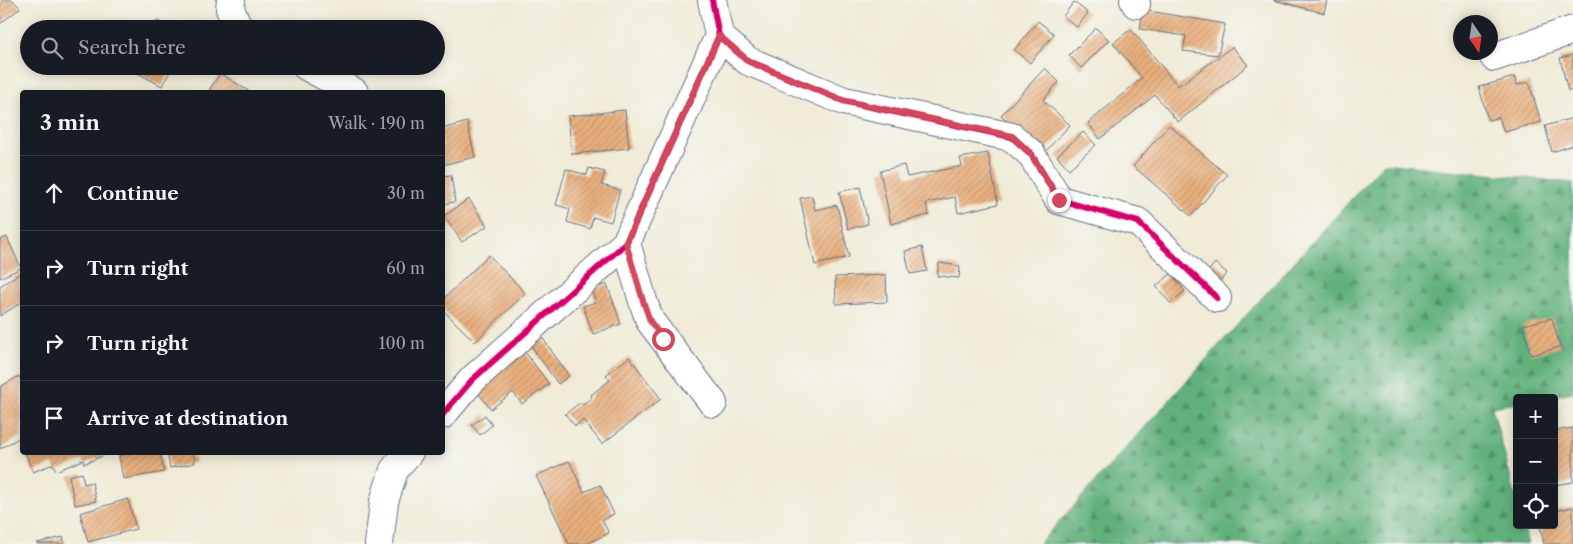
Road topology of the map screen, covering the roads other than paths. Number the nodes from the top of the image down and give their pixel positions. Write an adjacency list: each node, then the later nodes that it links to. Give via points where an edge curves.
1 (231, 0): 3 (street, via 230,9)
2 (712, 0): 5 (street)
3 (235, 20)
4 (1573, 30): 6 (street)
5 (719, 36): 9 (street); 10 (street, via 748,61 844,101 1012,136 1031,154 1059,200 1138,222)
6 (1498, 56)
7 (323, 75): 8 (street)
8 (350, 90)
9 (626, 243): 11 (street, via 650,321); 12 (street, via 472,380)
10 (1217, 298)
11 (713, 403)
12 (445, 412)
13 (406, 455): 14 (street, via 394,470 384,502)
14 (379, 544)

